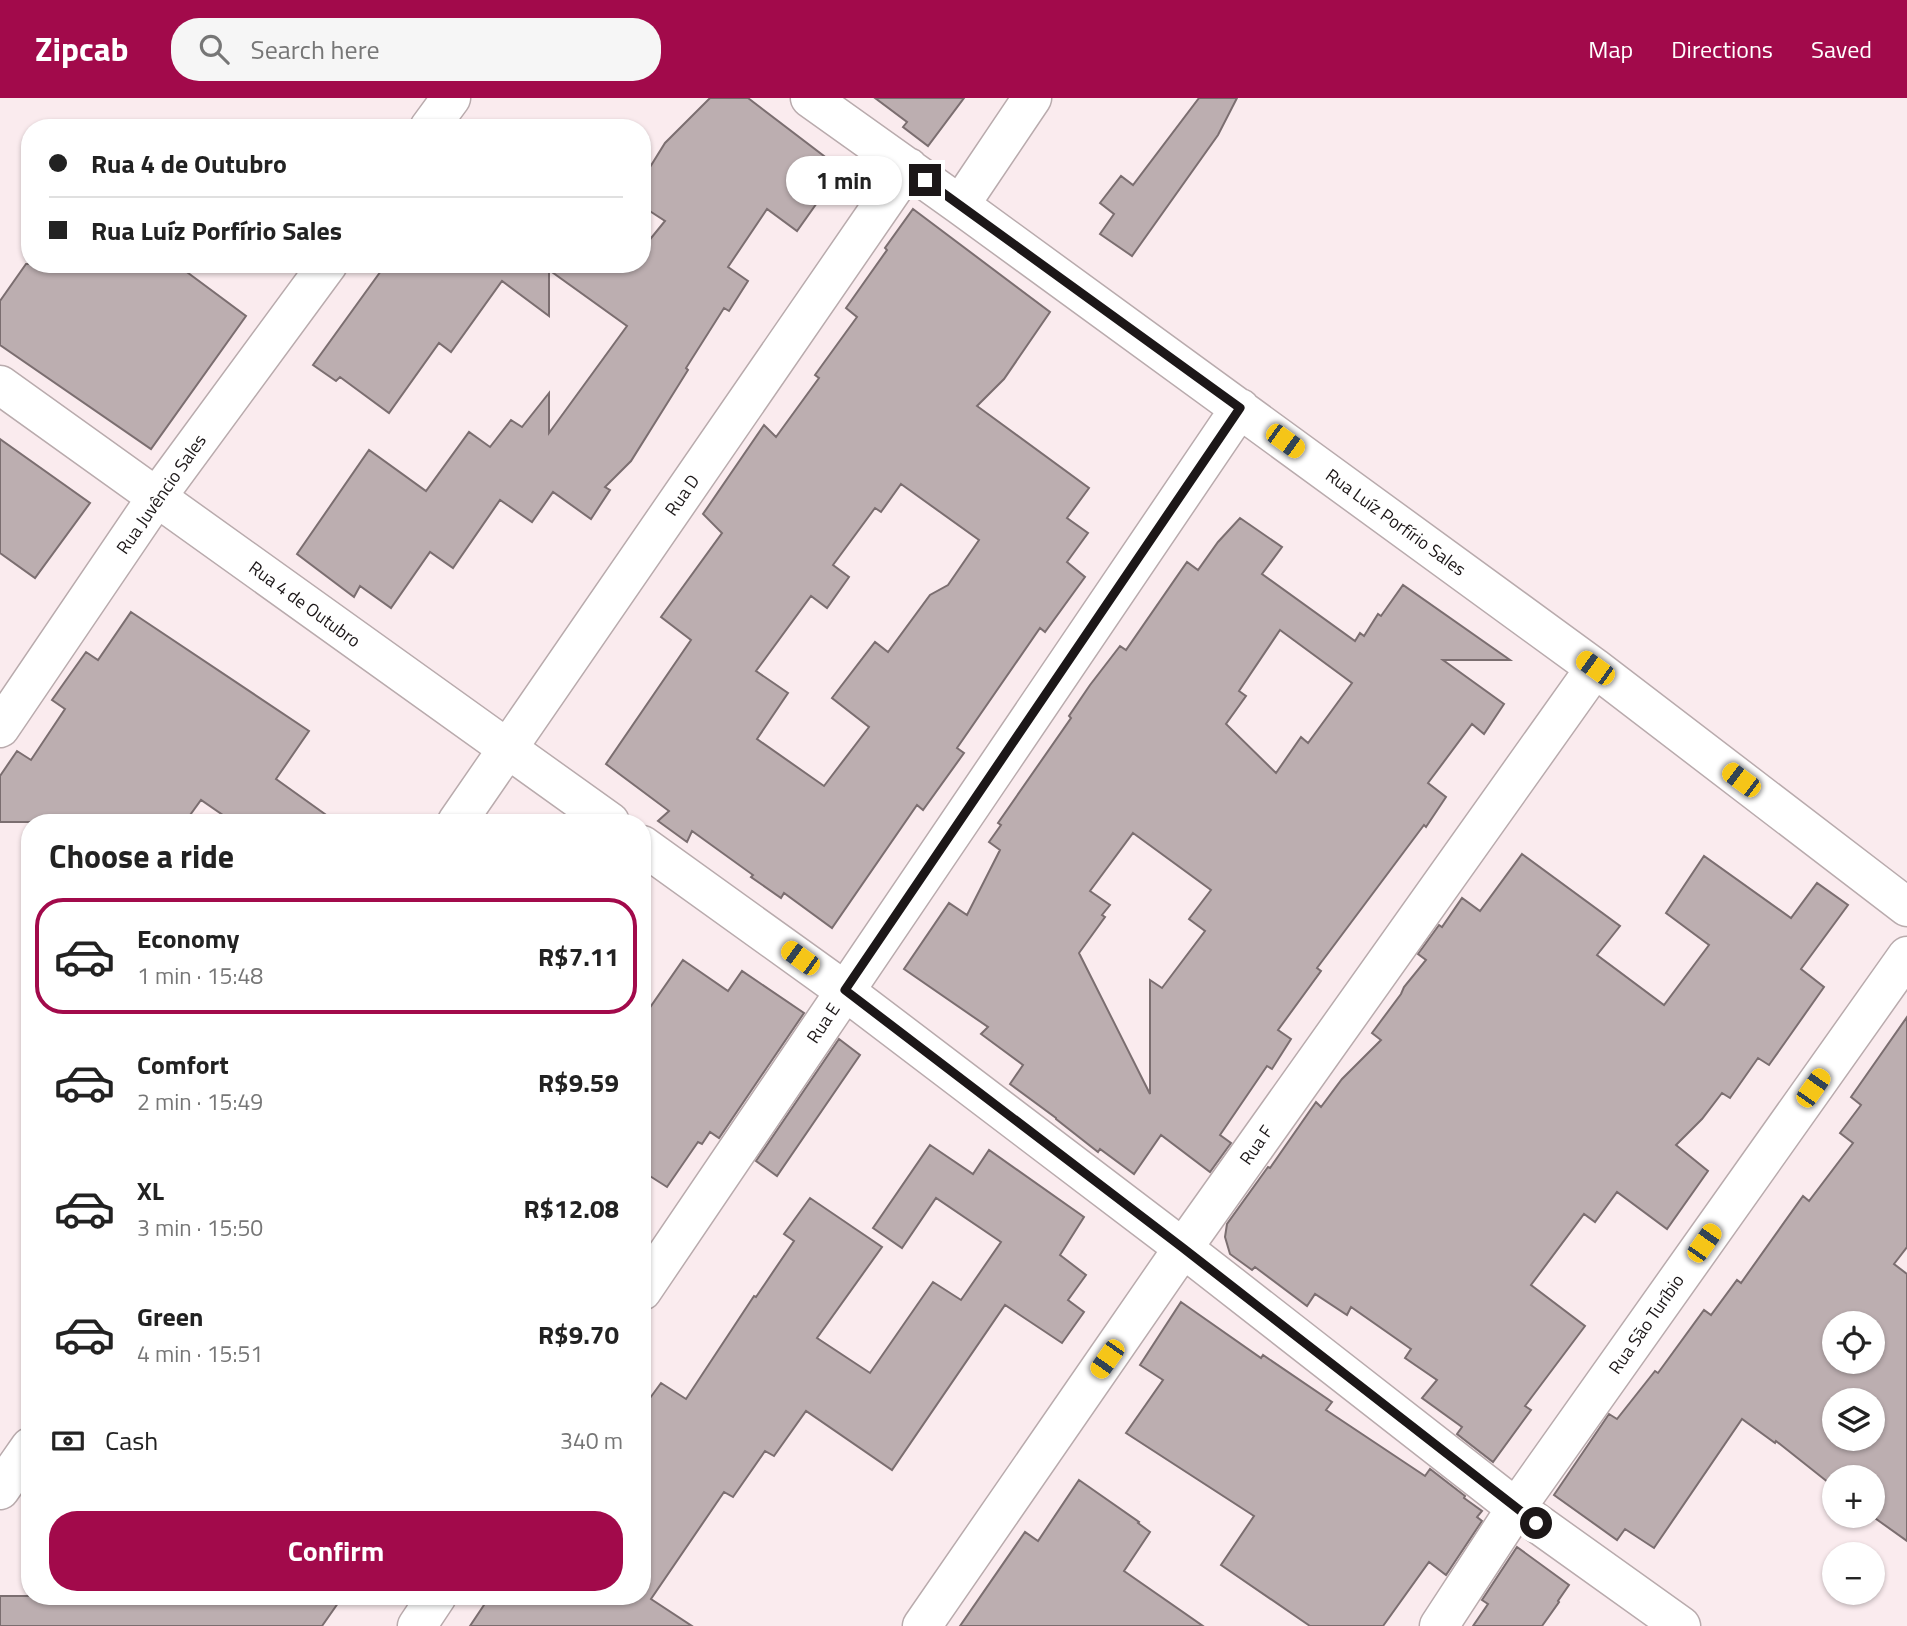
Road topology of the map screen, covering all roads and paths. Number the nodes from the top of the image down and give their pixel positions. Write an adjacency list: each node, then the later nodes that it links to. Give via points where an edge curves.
1 (451, 98): 4 (street)
2 (810, 98): 5 (street, Rua Luíz Porfírio Sales)
3 (1032, 98): 6 (street)
4 (436, 119)
5 (908, 167): 6 (street, Rua Luíz Porfírio Sales); 13 (street, Rua D)
6 (960, 205): 9 (street, Rua Luíz Porfírio Sales)
7 (321, 273): 10 (street, Rua Juvêncio Sales)
8 (0, 385): 10 (street, Rua 4 de Outubro)
9 (1240, 408): 11 (street, Rua Luíz Porfírio Sales); 19 (street, Rua E)
10 (156, 498): 12 (street, Rua Juvêncio Sales); 13 (street, Rua 4 de Outubro)
11 (1595, 668): 17 (street, Rua Luíz Porfírio Sales); 20 (street, Rua F)
12 (0, 728)
13 (508, 749): 14 (street, Rua D); 15 (street, Rua 4 de Outubro)
14 (463, 814)
15 (599, 814)
16 (651, 851): 19 (street)
17 (1907, 907)
18 (1907, 956): 24 (street, Rua São Turíbio)
19 (845, 990): 20 (street); 21 (street, Rua E)
20 (1183, 1248): 24 (street); 27 (street, Rua F)
21 (651, 1278)
22 (21, 1460): 23 (street)
23 (0, 1490)
24 (1516, 1508): 28 (street, Rua São Turíbio); 29 (street)
25 (431, 1605): 26 (street)
26 (417, 1626)
27 (922, 1626)
28 (1438, 1626)
29 (1681, 1626)

